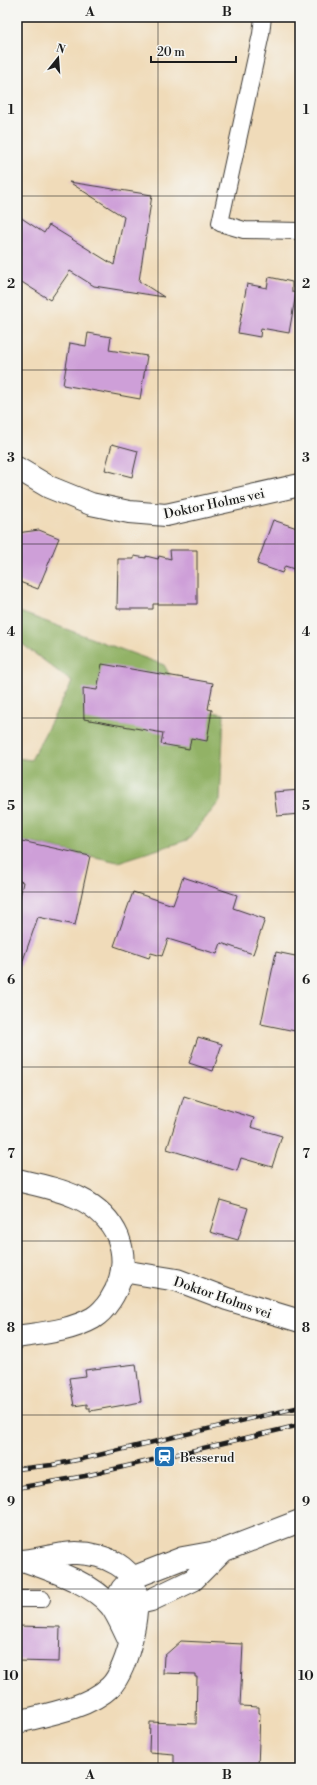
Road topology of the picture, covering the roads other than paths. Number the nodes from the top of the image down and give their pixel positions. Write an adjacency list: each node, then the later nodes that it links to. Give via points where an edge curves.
1 (263, 17): 2 (lane, via 220,223 244,230)
2 (300, 231)
3 (17, 468): 4 (main road, Doktor Holms vei, via 49,487 91,504 129,512 166,515)
4 (300, 485)
5 (17, 1180): 6 (main road, via 67,1192 93,1205 114,1229 122,1251)
6 (122, 1271): 7 (main road, Doktor Holms vei, via 177,1280 227,1299); 8 (main road, via 119,1284 108,1302 94,1317 72,1327)
7 (300, 1321)
8 (17, 1337)
9 (300, 1521): 10 (main road)
10 (222, 1551): 12 (main road, via 183,1558); 15 (main road, via 193,1580)
11 (22, 1561): 12 (main road, via 66,1552 84,1553 114,1562); 16 (main road, via 63,1575 85,1586)
12 (132, 1578): 15 (main road); 16 (main road)
13 (42, 1599): 14 (lane)
14 (17, 1600)
15 (137, 1605): 16 (main road); 17 (main road)
16 (112, 1607): 17 (main road)
17 (130, 1642): 18 (main road, via 123,1668 109,1688 87,1702)
18 (17, 1722)

